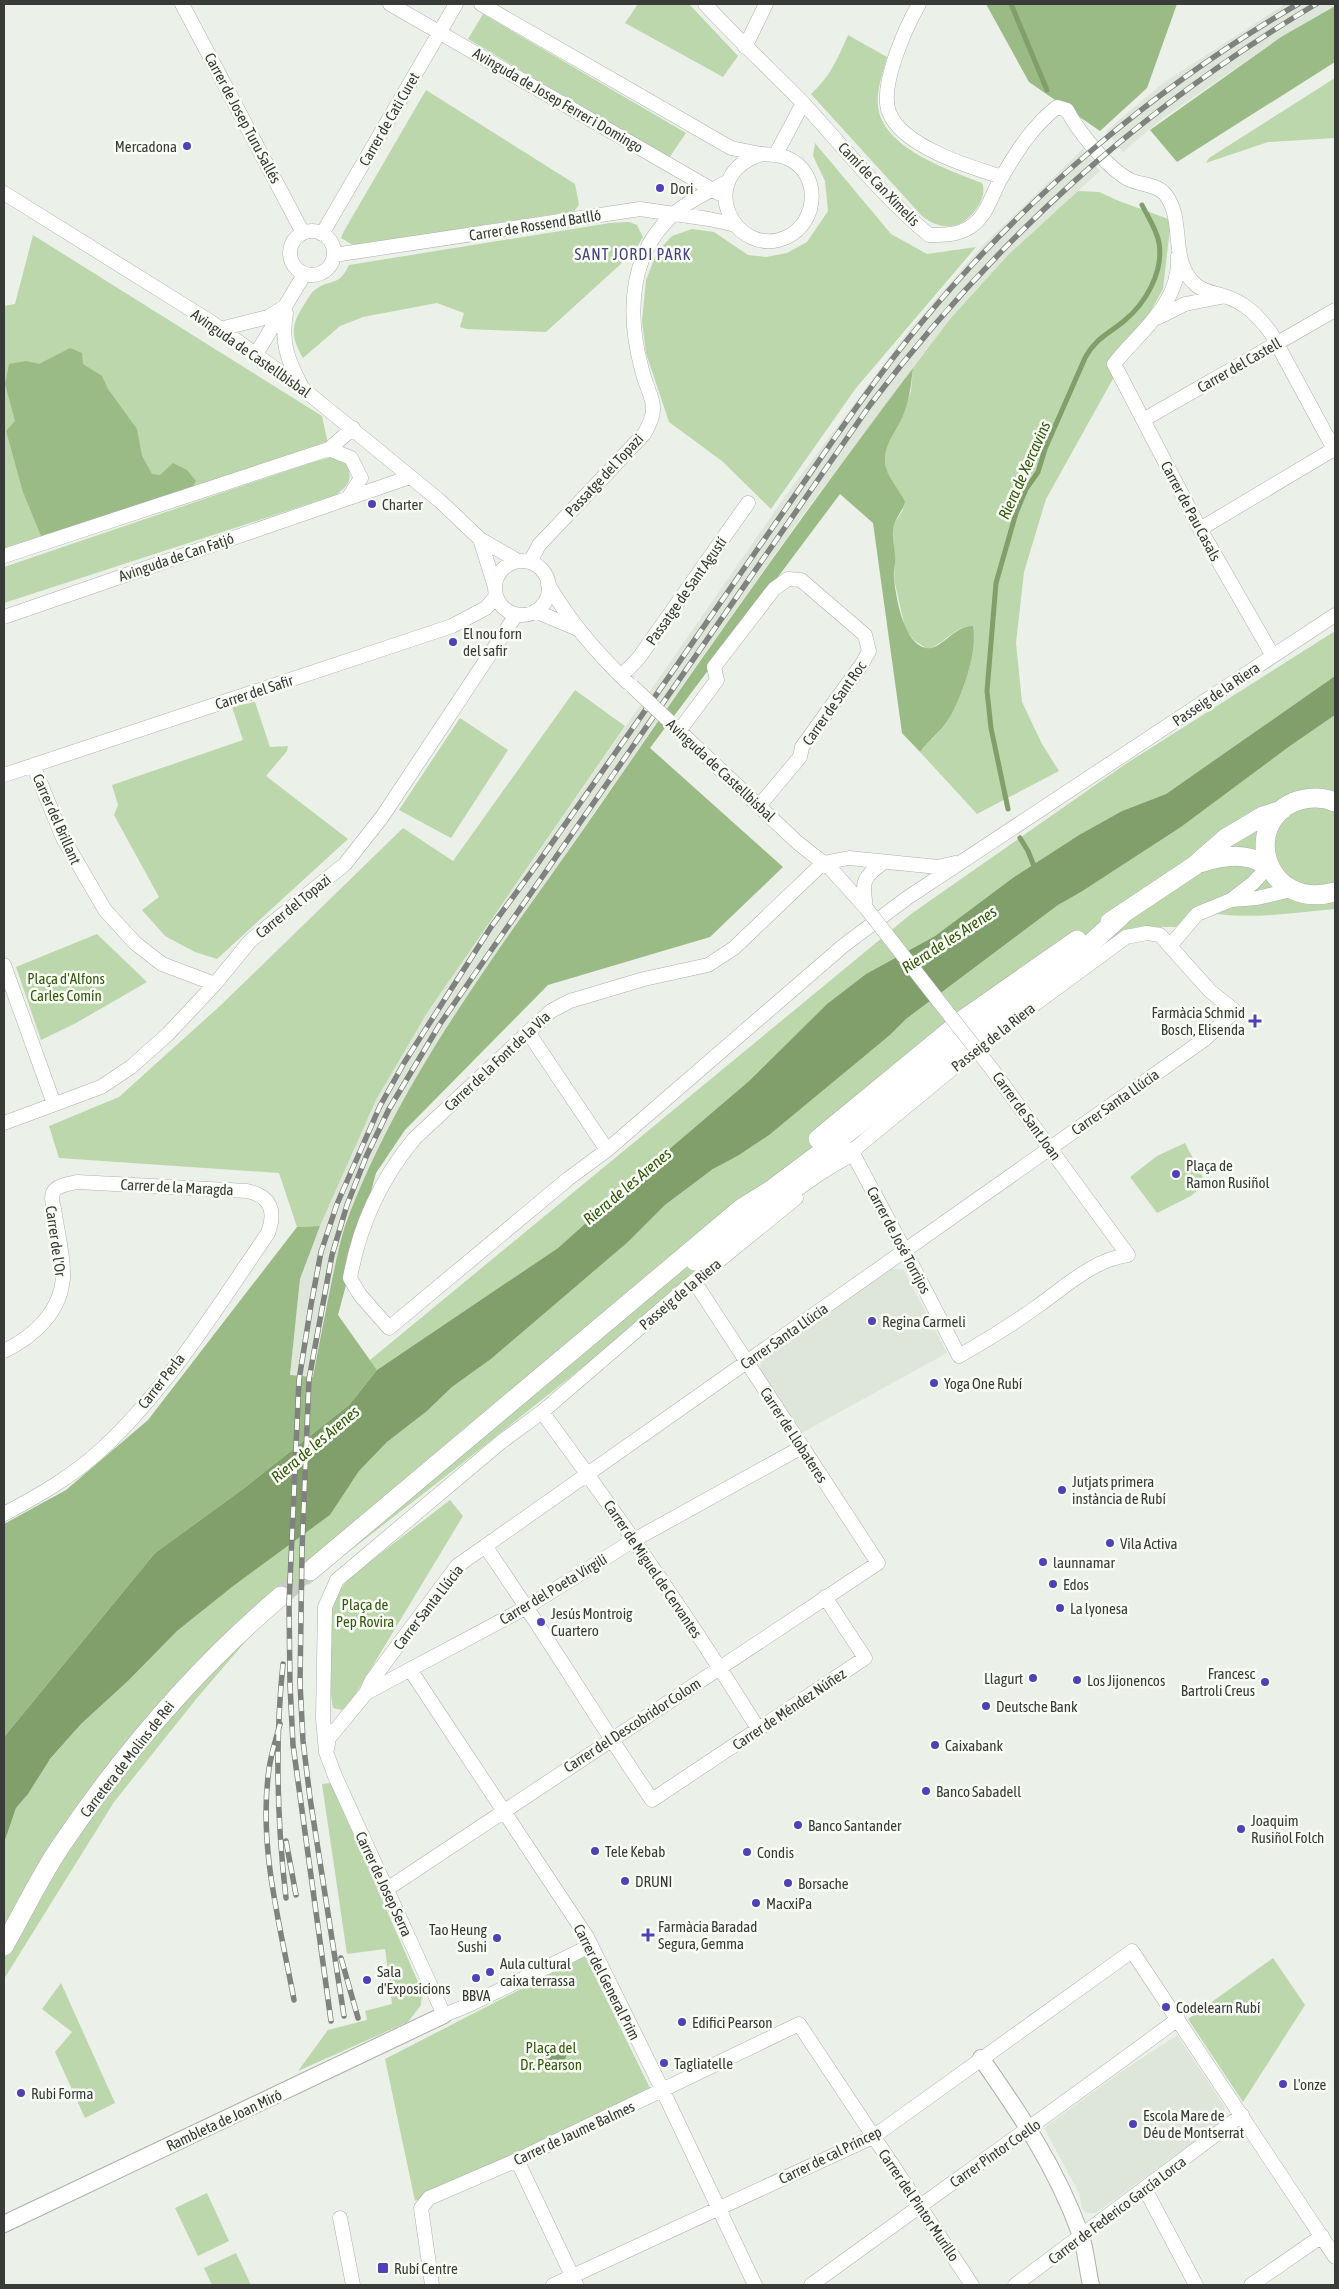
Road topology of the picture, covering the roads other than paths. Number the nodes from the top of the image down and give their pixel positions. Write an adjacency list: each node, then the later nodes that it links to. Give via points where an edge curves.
1 (182, 4): 19 (street, Carrer de Josep Turu Sallés)
2 (390, 4): 8 (street, Avinguda de Josep Ferrer i Domingo)
3 (456, 4): 8 (street, Carrer de Cati Curet)
4 (482, 4): 11 (street, via 731,148)
5 (705, 4): 9 (street, Camí de Can Ximelis)
6 (766, 4): 9 (street)
7 (919, 4): 13 (street, via 902,37 888,88 886,102 892,119 909,136 938,154)
8 (440, 32): 15 (street, Avinguda de Josep Ferrer i Domingo); 20 (street, Carrer de Cati Curet)
9 (745, 47): 10 (street, Camí de Can Ximelis)
10 (803, 103): 12 (street); 13 (street, Camí de Can Ximelis, via 908,218 929,235 952,234 971,227 984,215)
11 (762, 154): 12 (street); 15 (street, via 740,163)
12 (776, 154): 18 (street, via 800,166 808,178 812,198 807,219 798,230 773,241 753,237)
13 (1002, 177): 22 (street, Camí de Can Ximelis, via 1037,124 1058,107 1067,110 1077,127 1110,164 1130,180 1164,193 1174,211)
14 (4, 193): 29 (street, Avinguda de Castellbisbal)
15 (719, 193): 17 (street, Passatge del Topazi, via 680,209); 18 (street)
16 (640, 209): 17 (street, Carrer de Rossend Batlló); 21 (street, via 653,219); 23 (street, Carrer de Rossend Batlló)
17 (674, 215): 18 (street, Carrer de Rossend Batlló); 21 (street, Passatge del Topazi)
18 (736, 225)
19 (303, 233): 20 (street, via 316,231); 24 (street, via 293,241 289,254 294,267)
20 (322, 234): 23 (street, via 331,243)
21 (655, 236): 43 (street, Passatge del Topazi, via 638,267 632,299 642,370 653,399 653,419 644,434)
22 (1178, 249): 25 (street, via 1188,277 1197,286); 28 (street, via 1179,266 1174,286)
23 (334, 255): 24 (street, via 333,262 324,272)
24 (304, 275): 26 (street)
25 (1226, 296): 28 (street, via 1185,304); 30 (street, via 1260,318)
26 (287, 306): 29 (street, via 268,317); 31 (street); 32 (street, via 284,345)
27 (1335, 310): 30 (street, Carrer del Castell)
28 (1152, 321): 33 (street, Carrer de Pau Casals, via 1114,364)
29 (220, 329): 31 (street, Avinguda de Castellbisbal)
30 (1277, 343): 33 (street, Carrer del Castell); 36 (street)
31 (256, 354): 32 (street, Avinguda de Castellbisbal)
32 (302, 388): 34 (street, Avinguda de Castellbisbal)
33 (1143, 420): 40 (street, Carrer de Pau Casals)
34 (353, 428): 35 (street); 37 (street, Avinguda de Castellbisbal)
35 (329, 450): 38 (street, via 351,458 361,478); 42 (street)
36 (1335, 450): 40 (street)
37 (410, 476): 38 (street, Avinguda de Can Fatjó); 41 (street, Avinguda de Castellbisbal)
38 (348, 498): 49 (street, Avinguda de Can Fatjó)
39 (748, 503): 52 (street, Passatge de Sant Agustí, via 638,659)
40 (1200, 529): 51 (street, Carrer de Pau Casals)
41 (480, 539): 43 (street, Avinguda de Castellbisbal); 45 (street)
42 (4, 556)
43 (524, 562): 44 (street, via 538,567); 45 (street, via 509,564 501,570)
44 (548, 584): 46 (street, via 547,597); 50 (street)
45 (495, 592): 47 (street, via 503,607); 54 (street, Carrer del Safir, via 486,608 452,626)
46 (535, 611): 47 (street); 50 (street)
47 (516, 614): 70 (street, Carrer del Topazi, via 366,838 338,870 250,941)
48 (1335, 615): 51 (street, Passeig de la Riera)
49 (4, 617)
50 (578, 629): 52 (street, Avinguda de Castellbisbal)
51 (1273, 656): 59 (street, Passeig de la Riera)
52 (620, 676): 53 (street, Avinguda de Castellbisbal, bridge)
53 (674, 726): 57 (street, Avinguda de Castellbisbal); 57 (street, Carrer de Sant Roc, via 717,680 714,667 774,589 788,579 801,580 864,635 868,651 862,664 802,747 800,757)
54 (33, 765): 55 (street, Carrer del Safir); 70 (street, Carrer del Brillant, via 63,838 105,910 135,943 162,964)
55 (4, 775)
56 (1332, 798): 58 (main road, via 1304,798)
57 (759, 806): 60 (street, Avinguda de Castellbisbal)
58 (1282, 810): 62 (main road, via 1263,816 1226,838); 63 (main road, via 1267,834)
59 (963, 862): 61 (street, via 938,867); 76 (street, Passeig de la Riera, via 907,898 843,946)
60 (824, 863): 61 (street, via 849,858); 67 (street, Avinguda de Castellbisbal); 72 (street, Carrer de la Font de la Via, via 734,948 708,965 644,979 570,1001 551,1011)
61 (884, 863): 67 (street, via 870,872 862,886)
62 (1194, 866): 63 (main road, via 1230,855 1252,858); 82 (main road, via 1121,916 1089,946 907,1088 742,1208)
63 (1269, 866): 64 (main road); 66 (street)
64 (1292, 890): 65 (main road, via 1315,896); 66 (street)
65 (1335, 892)
66 (1230, 900): 68 (street, via 1197,914)
67 (866, 908): 75 (street, Carrer de Sant Joan, bridge, via 992,1068)
68 (1170, 946): 71 (street, Passeig de la Riera, via 1210,991); 77 (street, Passeig de la Riera, via 1160,936 1147,933 1126,938 994,1035)
69 (4, 965): 73 (street)
70 (215, 984): 73 (street, Carrer del Topazi, via 131,1068 100,1086)
71 (1235, 1010): 75 (street, Carrer Santa Llúcia, via 1205,1039)
72 (528, 1032): 76 (street); 83 (street, Carrer de la Font de la Via, via 414,1139 398,1158 374,1201 364,1224 350,1278 360,1295)
73 (54, 1104): 74 (street, Carrer del Topazi)
74 (4, 1123)
75 (1050, 1148): 80 (street, Carrer Santa Llúcia); 85 (street, Carrer de Sant Joan, via 1128,1255 1090,1269)
76 (607, 1150): 83 (street, Passeig de la Riera)
77 (852, 1152): 80 (street, Carrer de José Torrijos); 81 (street, Passeig de la Riera); 82 (main road, via 814,1172 725,1240)
78 (77, 1182): 79 (street, Carrer de la Maragda, via 247,1191 258,1193); 84 (street, Carrer de l'Or, via 60,1186 50,1198 63,1277 58,1301 42,1325 23,1342)
79 (270, 1208): 90 (street, Carrer Perla, via 273,1214 268,1233 188,1346 133,1416 102,1449 71,1474)
80 (906, 1251): 85 (street, Carrer de José Torrijos); 86 (street, Carrer Santa Llúcia)
81 (694, 1281): 86 (street, Carrer de Llobateres); 87 (street, Passeig de la Riera)
82 (646, 1290): 94 (main road)
83 (389, 1328)
84 (4, 1351)
85 (959, 1356)
86 (748, 1362): 88 (street, Carrer de Llobateres); 89 (street, Carrer Santa Llúcia)
87 (542, 1412): 89 (street, Carrer de Miguel de Cervantes); 103 (street, Passeig de la Riera, via 501,1442 337,1580 325,1607 323,1722)
88 (802, 1447): 91 (street, Carrer del Poeta Virgili); 93 (street, Carrer de Llobateres)
89 (587, 1473): 91 (street, Carrer de Miguel de Cervantes); 92 (street, Carrer Santa Llúcia)
90 (4, 1514)
91 (634, 1540): 97 (street, Carrer del Poeta Virgili); 98 (street, Carrer de Miguel de Cervantes)
92 (485, 1546): 97 (street); 100 (street, Carrer Santa Llúcia, via 457,1566 372,1680)
93 (878, 1563): 96 (street, Carrer del Descobridor Colom)
94 (310, 1571)
95 (281, 1596): 106 (main road, Carretera de Molins de Rei, via 233,1638 134,1746 58,1852)
96 (826, 1597): 98 (street, Carrer del Descobridor Colom); 101 (street, Carrer de Méndez Núñez, via 865,1658)
97 (527, 1607): 99 (street, Carrer del Poeta Virgili); 102 (street)
98 (720, 1667): 101 (street, Carrer de Miguel de Cervantes); 102 (street, Carrer del Descobridor Colom)
99 (411, 1671): 100 (street, Carrer del Poeta Virgili); 104 (street, Carrer del General Prim)
100 (366, 1694): 103 (street, Carrer del Poeta Virgili, via 329,1738)
101 (759, 1730): 102 (street, Carrer de Méndez Núñez, via 652,1800)
102 (610, 1739): 104 (street, Carrer del Descobridor Colom)
103 (326, 1752): 105 (street, Carrer de Josep Serra)
104 (502, 1811): 105 (street, Carrer del Descobridor Colom); 107 (street, Carrer del General Prim)
105 (387, 1889): 108 (street, Carrer de Josep Serra)
106 (4, 1946)
107 (590, 1946): 108 (street); 112 (street, Carrer del General Prim)
108 (444, 2015): 121 (street, Rambleta de Joan Miró, bridge)
109 (1178, 2020): 111 (street, Carrer de cal Príncep, via 1132,1951); 113 (street); 114 (street, Carrer Pintor Coello)
110 (799, 2024): 112 (street, Carrer de Jaume Balmes); 115 (street, Carrer del Pintor Murillo)
111 (981, 2058): 114 (street); 115 (street, Carrer de cal Príncep)
112 (663, 2091): 116 (street, Carrer de Jaume Balmes); 119 (street, Carrer del General Prim)
113 (1242, 2116): 117 (street, Carrer de Federico García Lorca); 122 (street)
114 (1030, 2129): 118 (street, Carrer Pintor Coello); 123 (street, via 1052,2168)
115 (873, 2136): 118 (street, Carrer del Pintor Murillo); 119 (street, Carrer de cal Príncep)
116 (518, 2160): 125 (street); 127 (street, Carrer de Jaume Balmes, via 429,2198 421,2208)
117 (1145, 2189): 123 (street, Carrer de Federico García Lorca); 134 (street)
118 (919, 2206): 130 (street, Carrer Pintor Coello); 131 (street, Carrer del Pintor Murillo)
119 (718, 2208): 125 (street, Carrer de cal Príncep); 129 (street, Carrer del General Prim)
120 (340, 2218): 126 (street)
121 (4, 2224)
122 (1322, 2236): 124 (street); 135 (street)
123 (1081, 2238): 132 (street, Carrer de Federico García Lorca); 133 (street)
124 (1335, 2257)
125 (575, 2281): 128 (street, Carrer de cal Príncep)
126 (353, 2285)
127 (432, 2285)
128 (553, 2285)
129 (755, 2285)
130 (811, 2285)
131 (972, 2285)
132 (1015, 2285)
133 (1091, 2285)
134 (1196, 2285)
135 (1251, 2285)

